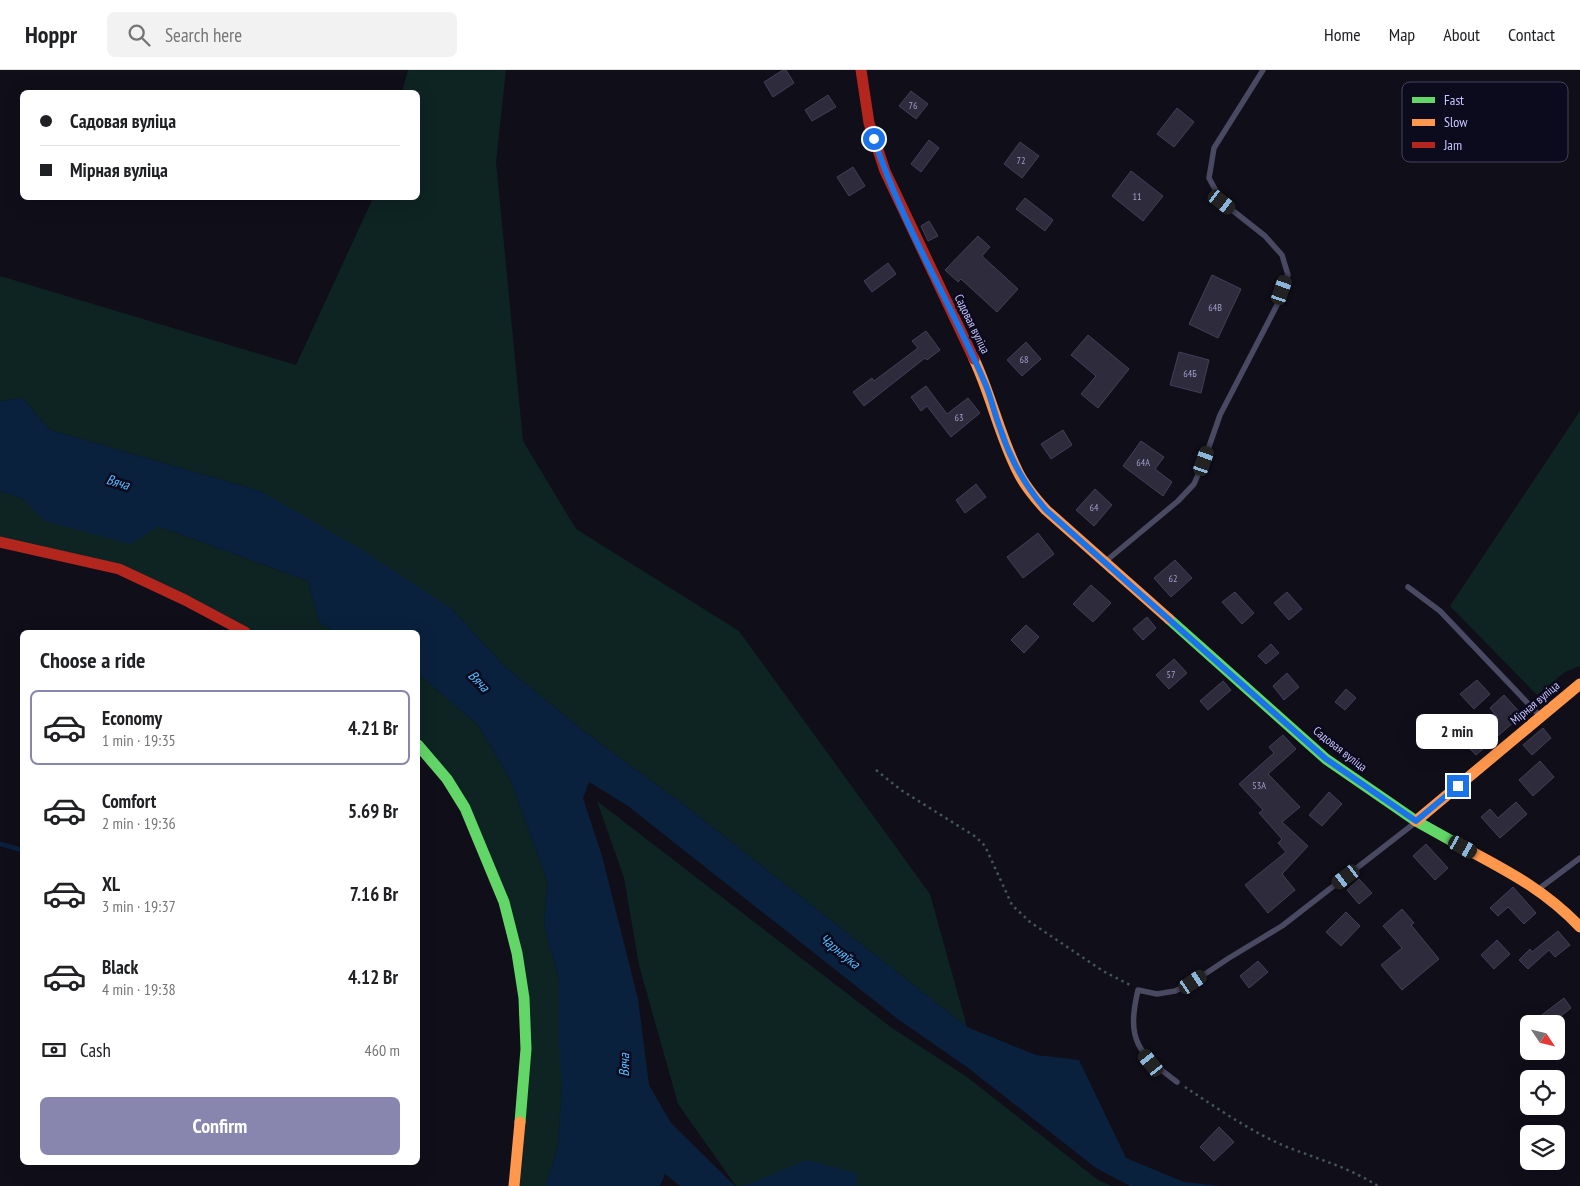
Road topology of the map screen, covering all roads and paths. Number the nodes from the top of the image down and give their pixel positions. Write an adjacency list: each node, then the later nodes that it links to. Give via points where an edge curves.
1 (861, 70): 4 (street, Садовая вуліца, via 869,123 885,171 985,382 1018,471 1046,510)
2 (1263, 70): 4 (lane, via 1214,148 1209,178 1222,202 1265,236 1282,255 1288,275 1277,305 1220,415 1194,484)
3 (0, 542): 6 (street, via 119,569)
4 (1105, 562): 11 (street, Садовая вуліца, via 1326,759)
5 (1408, 587): 8 (lane, via 1440,611)
6 (241, 630)
7 (1580, 684): 8 (street, Мірная вуліца)
8 (1540, 716): 11 (street, Мірная вуліца)
9 (420, 747): 17 (street, via 447,779 465,808 504,902 517,953 524,998 526,1049)
10 (876, 770): 15 (path, via 900,790 976,837 985,846 1012,904 1030,922 1103,971)
11 (1416, 821): 13 (street, Садовая вуліца); 15 (lane, via 1282,926 1193,982 1175,991 1157,994)
12 (1580, 858): 13 (lane)
13 (1538, 889): 14 (street, Садовая вуліца)
14 (1580, 927)
15 (1138, 990): 16 (lane, via 1134,1008 1137,1046 1151,1063)
16 (1177, 1082): 18 (path, via 1286,1146 1328,1161)
17 (514, 1186)
18 (1378, 1186)

